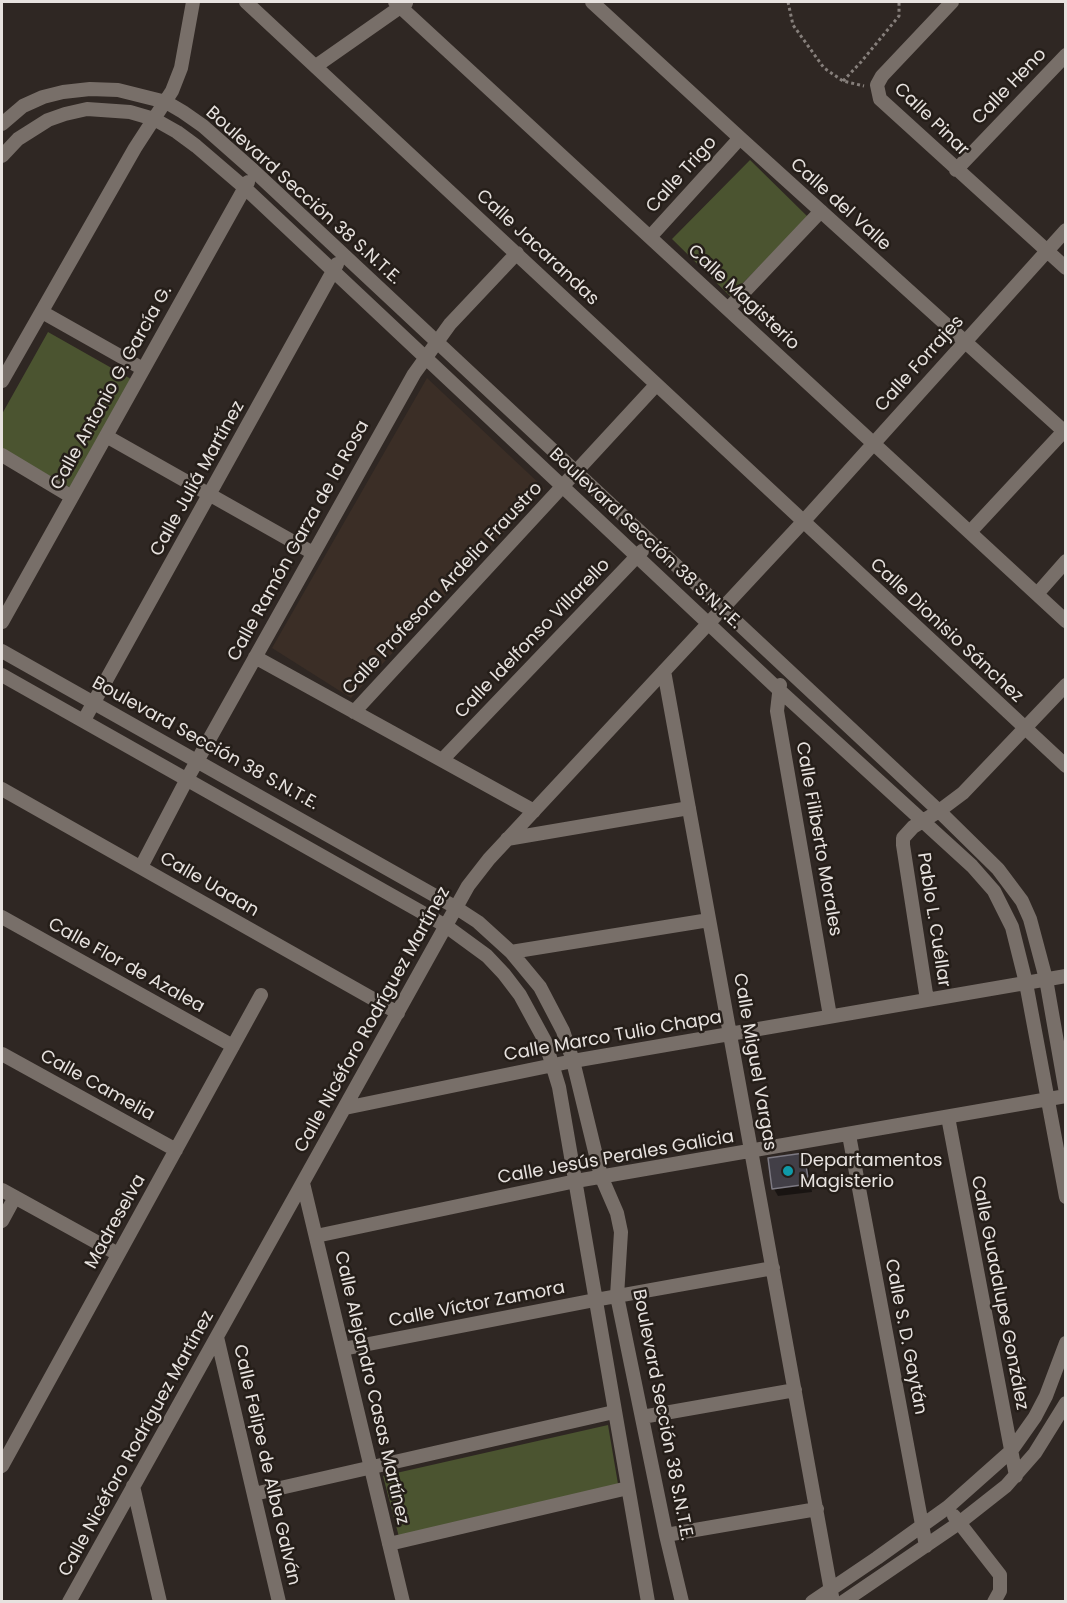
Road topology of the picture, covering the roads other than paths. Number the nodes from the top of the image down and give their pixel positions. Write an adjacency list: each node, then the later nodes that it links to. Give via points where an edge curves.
1 (193, 2): 8 (street, via 181,68)
2 (246, 2): 7 (street, Calle Jacarandas)
3 (592, 2): 11 (street, Calle del Valle)
4 (952, 2): 13 (street, Calle Pinar, via 877,85 879,99)
5 (401, 3): 7 (street); 18 (street, Calle Magisterio)
6 (1065, 56): 13 (street, Calle Heno)
7 (316, 66): 20 (street, Calle Jacarandas)
8 (166, 102): 9 (street); 10 (street, Boulevard Sección 38 S.N.T.E., via 118,90 63,92 23,106); 14 (street, Boulevard Sección 38 S.N.T.E., via 203,126)
9 (154, 119): 12 (street, Boulevard Sección 38 S.N.T.E., via 130,112 87,109 32,129); 15 (street, Boulevard Sección 38 S.N.T.E., via 196,146); 25 (street)
10 (2, 124)
11 (740, 138): 16 (street, Calle del Valle); 18 (street, Calle Trigo)
12 (2, 152)
13 (956, 170): 19 (street, Calle Pinar)
14 (254, 171): 15 (street, Calle Antonio G. García G.); 21 (street, Boulevard Sección 38 S.N.T.E.)
15 (245, 188): 23 (street, Boulevard Sección 38 S.N.T.E.); 29 (street, Calle Antonio G. García G.)
16 (821, 211): 24 (street); 27 (street, Calle del Valle)
17 (1065, 230): 19 (street, Calle Forrajes)
18 (650, 237): 24 (street, Calle Magisterio)
19 (1046, 251): 22 (street, Calle Pinar); 27 (street, Calle Forrajes)
20 (517, 253): 26 (street, Calle Ramón Garza de la Rosa); 31 (street, Calle Jacarandas)
21 (343, 255): 23 (street, Calle Juliá Martínez); 26 (street, Boulevard Sección 38 S.N.T.E.)
22 (1065, 268)
23 (333, 272): 28 (street, Boulevard Sección 38 S.N.T.E.); 38 (street, Calle Juliá Martínez)
24 (728, 309): 34 (street, Calle Magisterio)
25 (42, 312): 29 (street); 30 (street)
26 (435, 342): 28 (street, Calle Ramón Garza de la Rosa); 36 (street, Boulevard Sección 38 S.N.T.E.)
27 (965, 342): 32 (street, Calle del Valle); 34 (street, Calle Forrajes)
28 (425, 357): 37 (street, Boulevard Sección 38 S.N.T.E.); 43 (street, Calle Ramón Garza de la Rosa)
29 (143, 369): 33 (street, Calle Antonio G. García G.)
30 (2, 380)
31 (656, 385): 36 (street, Calle Profesora Ardelia Fraustro); 40 (street, Calle Jacarandas)
32 (1065, 432): 41 (street)
33 (106, 436): 38 (street); 39 (street, Calle Antonio G. García G.)
34 (874, 443): 40 (street, Calle Forrajes); 41 (street, Calle Magisterio)
35 (2, 455): 39 (street)
36 (576, 472): 37 (street, Calle Profesora Ardelia Fraustro); 42 (street, Boulevard Sección 38 S.N.T.E.)
37 (562, 487): 44 (street, Boulevard Sección 38 S.N.T.E.); 59 (street, Calle Profesora Ardelia Fraustro)
38 (210, 494): 43 (street); 58 (street, Calle Juliá Martínez)
39 (72, 497): 49 (street, Calle Antonio G. García G.)
40 (802, 523): 47 (street, Calle Nicéforo Rodríguez Martínez); 61 (street, Calle Dionisio Sánchez)
41 (970, 532): 46 (street, Calle Magisterio)
42 (650, 542): 44 (street, Calle Idelfonso Villarello); 47 (street, Boulevard Sección 38 S.N.T.E.)
43 (313, 553): 52 (street, Calle Ramón Garza de la Rosa)
44 (637, 556): 50 (street, Boulevard Sección 38 S.N.T.E.); 63 (street, Calle Idelfonso Villarello)
45 (1065, 561): 46 (street)
46 (1037, 594): 48 (street, Calle Magisterio)
47 (722, 609): 50 (street, Calle Nicéforo Rodríguez Martínez); 53 (street, Boulevard Sección 38 S.N.T.E.)
48 (1065, 621)
49 (2, 622)
50 (709, 623): 54 (street, Calle Nicéforo Rodríguez Martínez); 57 (street, Boulevard Sección 38 S.N.T.E.)
51 (2, 651): 58 (street, Boulevard Sección 38 S.N.T.E.)
52 (255, 657): 59 (street); 62 (street, Calle Ramón Garza de la Rosa)
53 (784, 668): 57 (street, Calle Filiberto Morales); 69 (street, Boulevard Sección 38 S.N.T.E.)
54 (664, 671): 67 (street, Calle Miguel Vargas); 68 (street, Calle Nicéforo Rodríguez Martínez)
55 (2, 675): 60 (street, Boulevard Sección 38 S.N.T.E.)
56 (1065, 685): 61 (street, Pablo L. Cuéllar)
57 (778, 689): 70 (street, Boulevard Sección 38 S.N.T.E.); 84 (street, Calle Filiberto Morales, via 777,711)
58 (94, 703): 60 (street, Calle Juliá Martínez); 62 (street, Boulevard Sección 38 S.N.T.E.)
59 (354, 712): 63 (street)
60 (84, 720): 65 (street, Boulevard Sección 38 S.N.T.E.)
61 (1025, 728): 64 (street, Calle Dionisio Sánchez); 69 (street, Pablo L. Cuéllar, via 963,793)
62 (198, 760): 65 (street, Calle Ramón Garza de la Rosa); 73 (street, Boulevard Sección 38 S.N.T.E.)
63 (442, 760): 68 (street)
64 (1065, 766)
65 (187, 779): 72 (street, Calle Ramón Garza de la Rosa); 76 (street, Boulevard Sección 38 S.N.T.E.)
66 (2, 789): 72 (street, Calle Uaaan)
67 (689, 808): 71 (street); 75 (street, Calle Miguel Vargas)
68 (534, 811): 71 (street, Calle Nicéforo Rodríguez Martínez)
69 (939, 811): 70 (street, Pablo L. Cuéllar); 79 (street, Boulevard Sección 38 S.N.T.E., via 998,869 1022,901)
70 (924, 821): 80 (street, Boulevard Sección 38 S.N.T.E., via 998,897 1012,927); 82 (street, Pablo L. Cuéllar, via 907,832 903,845)
71 (507, 839): 73 (street, Calle Nicéforo Rodríguez Martínez)
72 (141, 867): 83 (street, Calle Uaaan)
73 (455, 907): 76 (street, Calle Nicéforo Rodríguez Martínez); 77 (street, Boulevard Sección 38 S.N.T.E.)
74 (2, 916): 86 (street, Calle Flor de Azalea)
75 (709, 920): 77 (street); 85 (street, Calle Miguel Vargas)
76 (446, 926): 83 (street, Calle Nicéforo Rodríguez Martínez); 89 (street, Boulevard Sección 38 S.N.T.E., via 504,974 535,1019)
77 (511, 952): 88 (street, Boulevard Sección 38 S.N.T.E., via 540,987)
78 (1065, 976): 79 (street, Calle Marco Tulio Chapa)
79 (1046, 979): 80 (street, Calle Marco Tulio Chapa); 90 (street, Boulevard Sección 38 S.N.T.E.)
80 (1026, 983): 82 (street, Calle Marco Tulio Chapa); 91 (street, Boulevard Sección 38 S.N.T.E.)
81 (261, 995): 86 (street, Madreselva)
82 (927, 1000): 84 (street, Calle Marco Tulio Chapa)
83 (399, 1013): 92 (street, Calle Nicéforo Rodríguez Martínez)
84 (830, 1017): 85 (street, Calle Marco Tulio Chapa)
85 (730, 1034): 88 (street, Calle Marco Tulio Chapa); 96 (street, Calle Miguel Vargas)
86 (233, 1046): 95 (street, Madreselva)
87 (2, 1054): 95 (street, Calle Camelia)
88 (573, 1061): 89 (street, Calle Marco Tulio Chapa); 97 (street, Boulevard Sección 38 S.N.T.E.)
89 (553, 1065): 92 (street, Calle Marco Tulio Chapa); 98 (street, Boulevard Sección 38 S.N.T.E.)
90 (1065, 1094): 91 (street, Calle Jesús Perales Galicia)
91 (1047, 1100): 93 (street, Calle Jesús Perales Galicia); 102 (street, Boulevard Sección 38 S.N.T.E.)
92 (345, 1108): 99 (street, Calle Nicéforo Rodríguez Martínez)
93 (948, 1117): 94 (street, Calle Jesús Perales Galicia); 116 (street, Calle Guadalupe González)
94 (849, 1135): 96 (street, Calle Jesús Perales Galicia); 126 (street, Calle S. D. Gaytán)
95 (176, 1150): 105 (street, Madreselva)
96 (752, 1152): 97 (street, Calle Jesús Perales Galicia); 106 (street, Calle Miguel Vargas)
97 (601, 1176): 98 (street, Calle Jesús Perales Galicia); 107 (street, Boulevard Sección 38 S.N.T.E., via 621,1232)
98 (576, 1181): 104 (street, Calle Jesús Perales Galicia); 108 (street, Boulevard Sección 38 S.N.T.E.)
99 (303, 1183): 104 (street, Calle Alejandro Casas Martínez); 109 (street, Calle Nicéforo Rodríguez Martínez)
100 (2, 1190): 101 (street)
101 (15, 1197): 103 (street); 105 (street)
102 (1065, 1197)
103 (2, 1221)
104 (316, 1236): 111 (street, Calle Alejandro Casas Martínez)
105 (118, 1254): 117 (street, Madreselva)
106 (773, 1268): 107 (street, Calle Víctor Zamora); 112 (street, Calle Miguel Vargas)
107 (617, 1296): 108 (street, Calle Víctor Zamora); 115 (street, Boulevard Sección 38 S.N.T.E.)
108 (595, 1300): 111 (street, Calle Víctor Zamora); 114 (street, Boulevard Sección 38 S.N.T.E.)
109 (218, 1337): 120 (street, Calle Nicéforo Rodríguez Martínez); 122 (street, Calle Felipe de Alba Galván)
110 (1065, 1348): 116 (street, via 1035,1417)
111 (343, 1349): 118 (street, Calle Alejandro Casas Martínez)
112 (795, 1390): 115 (street); 124 (street, Calle Miguel Vargas)
113 (1065, 1403): 119 (street, via 1048,1434)
114 (614, 1412): 118 (street); 121 (street, Boulevard Sección 38 S.N.T.E.)
115 (642, 1417): 127 (street, Boulevard Sección 38 S.N.T.E.)
116 (1011, 1451): 119 (street, Calle Guadalupe González); 123 (street)
117 (2, 1466)
118 (371, 1467): 122 (street); 128 (street, Calle Alejandro Casas Martínez)
119 (1016, 1476): 125 (street)
120 (134, 1486): 131 (street, Calle Nicéforo Rodríguez Martínez); 132 (street)
121 (628, 1488): 128 (street); 135 (street, Boulevard Sección 38 S.N.T.E.)
122 (254, 1494): 133 (street, Calle Felipe de Alba Galván)
123 (948, 1507): 125 (street); 126 (street)
124 (817, 1509): 127 (street); 130 (street, Calle Miguel Vargas)
125 (959, 1523): 129 (street); 139 (street, via 1000,1575 1000,1591)
126 (922, 1526): 129 (street, Calle S. D. Gaytán); 130 (street)
127 (666, 1535): 136 (street, Boulevard Sección 38 S.N.T.E.)
128 (389, 1544): 134 (street, Calle Alejandro Casas Martínez)
129 (926, 1546): 138 (street)
130 (832, 1595): 137 (street)
131 (69, 1602)
132 (160, 1602)
133 (279, 1602)
134 (403, 1602)
135 (648, 1602)
136 (682, 1602)
137 (812, 1602)
138 (843, 1602)
139 (994, 1602)

